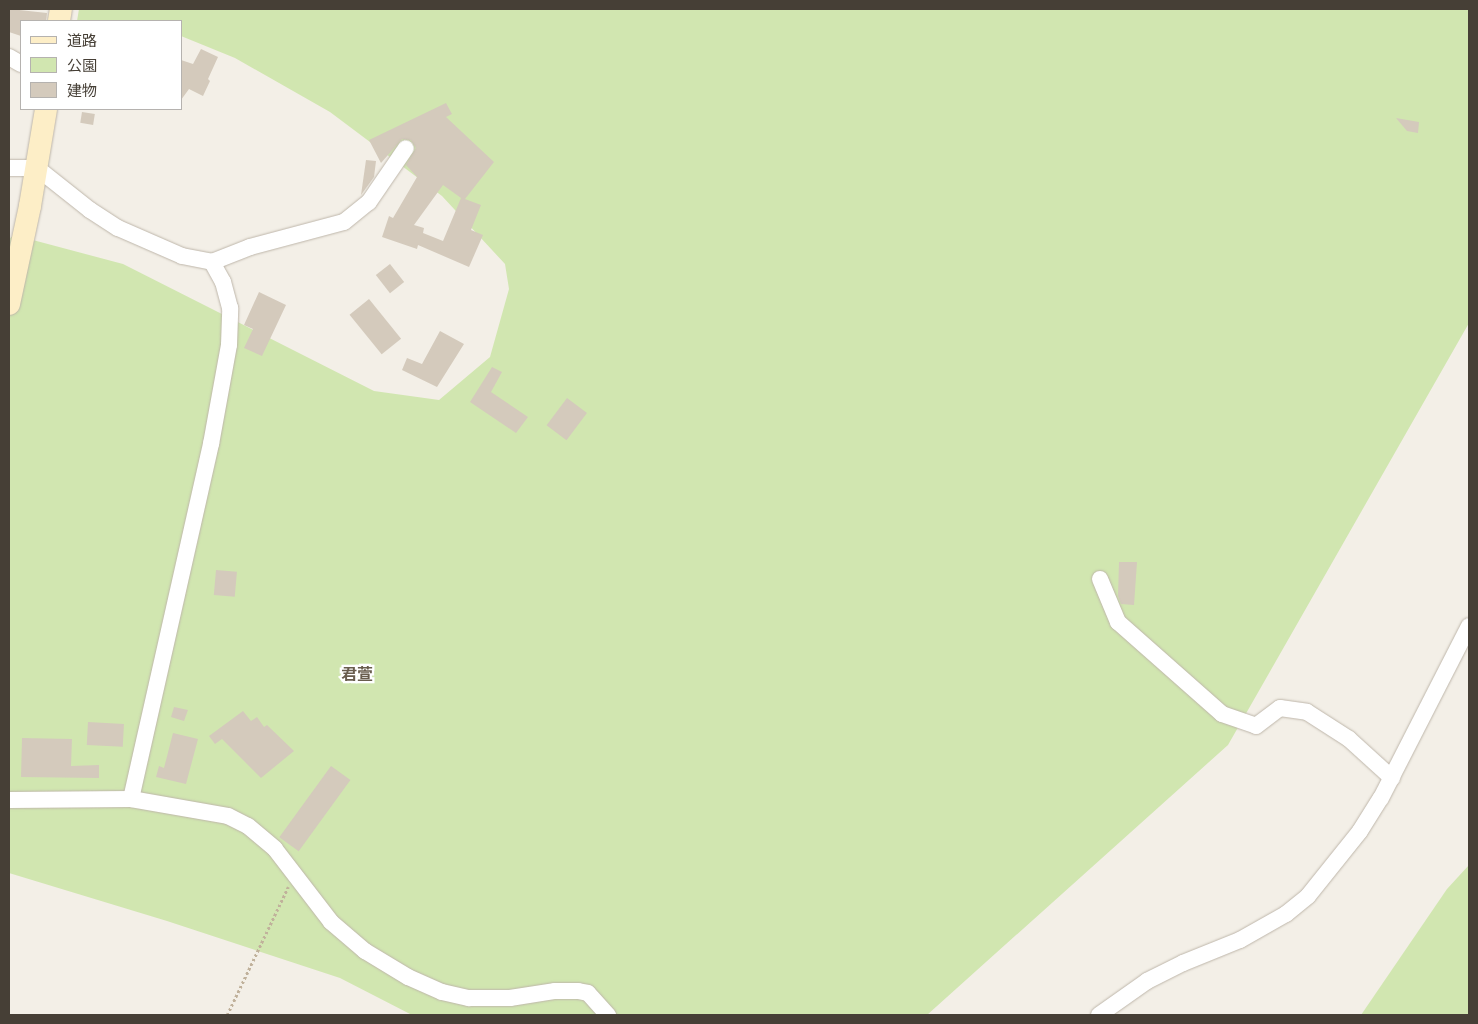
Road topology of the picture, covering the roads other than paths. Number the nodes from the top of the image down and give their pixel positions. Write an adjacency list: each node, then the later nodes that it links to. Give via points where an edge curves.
1 (9, 57): 2 (street)
2 (20, 63)
3 (46, 110): 6 (street)
4 (406, 148): 7 (street, via 369,202 344,222 250,247)
5 (9, 168): 6 (street)
6 (37, 168): 7 (street, via 118,228 182,256); 8 (street)
7 (212, 262): 12 (street, via 223,282 230,308 228,345 211,444)
8 (9, 304)
9 (1100, 579): 11 (street, via 1118,622 1222,714 1256,726 1280,708 1307,712 1348,739)
10 (1469, 626): 11 (street)
11 (1392, 778): 15 (street, via 1360,831 1326,877 1286,914 1240,940 1147,982)
12 (131, 799): 13 (street); 14 (street, via 228,816 248,826 275,849 318,908 347,936 386,964 426,986 455,995 489,999 578,991 598,1001)
13 (9, 800)
14 (608, 1015)
15 (1099, 1015)

